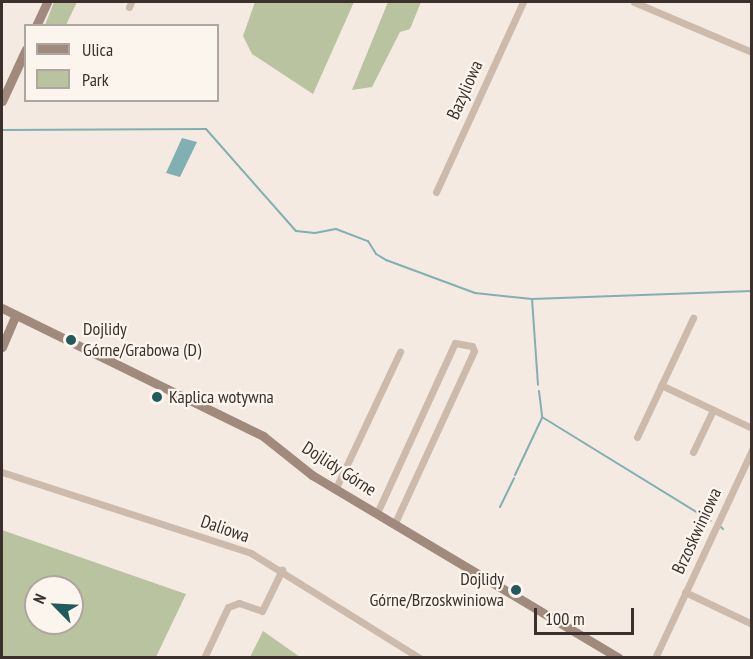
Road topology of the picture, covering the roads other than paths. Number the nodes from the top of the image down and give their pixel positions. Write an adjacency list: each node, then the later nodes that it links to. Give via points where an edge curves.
1 (47, 2): 4 (street)
2 (523, 2): 8 (street, Bazyliowa)
3 (634, 2): 5 (street)
4 (37, 24)
5 (752, 52)
6 (24, 53): 7 (street)
7 (2, 100)
8 (436, 192)
9 (2, 308): 10 (street, Dojlidy Górne)
10 (15, 316): 12 (street); 21 (street, Dojlidy Górne, via 263,436)
11 (693, 318): 14 (street)
12 (2, 347)
13 (400, 352): 21 (street)
14 (662, 385): 15 (street); 17 (street)
15 (713, 410): 16 (street); 19 (street)
16 (752, 428)
17 (637, 437)
18 (752, 450): 25 (street, Brzoskwiniowa)
19 (693, 452)
20 (2, 472): 24 (street, Daliowa, via 251,553)
21 (335, 490): 22 (street, Dojlidy Górne)
22 (377, 513): 23 (street, Dojlidy Górne); 23 (street, via 455,343 472,346 474,351)
23 (395, 523): 30 (street, Dojlidy Górne)
24 (282, 570): 27 (street, Daliowa); 28 (street, via 262,611 239,603 228,607)
25 (686, 592): 26 (street); 31 (street, Brzoskwiniowa)
26 (752, 624)
27 (408, 654): 29 (street, Daliowa)
28 (204, 657)
29 (420, 657)
30 (619, 657)
31 (655, 657)

